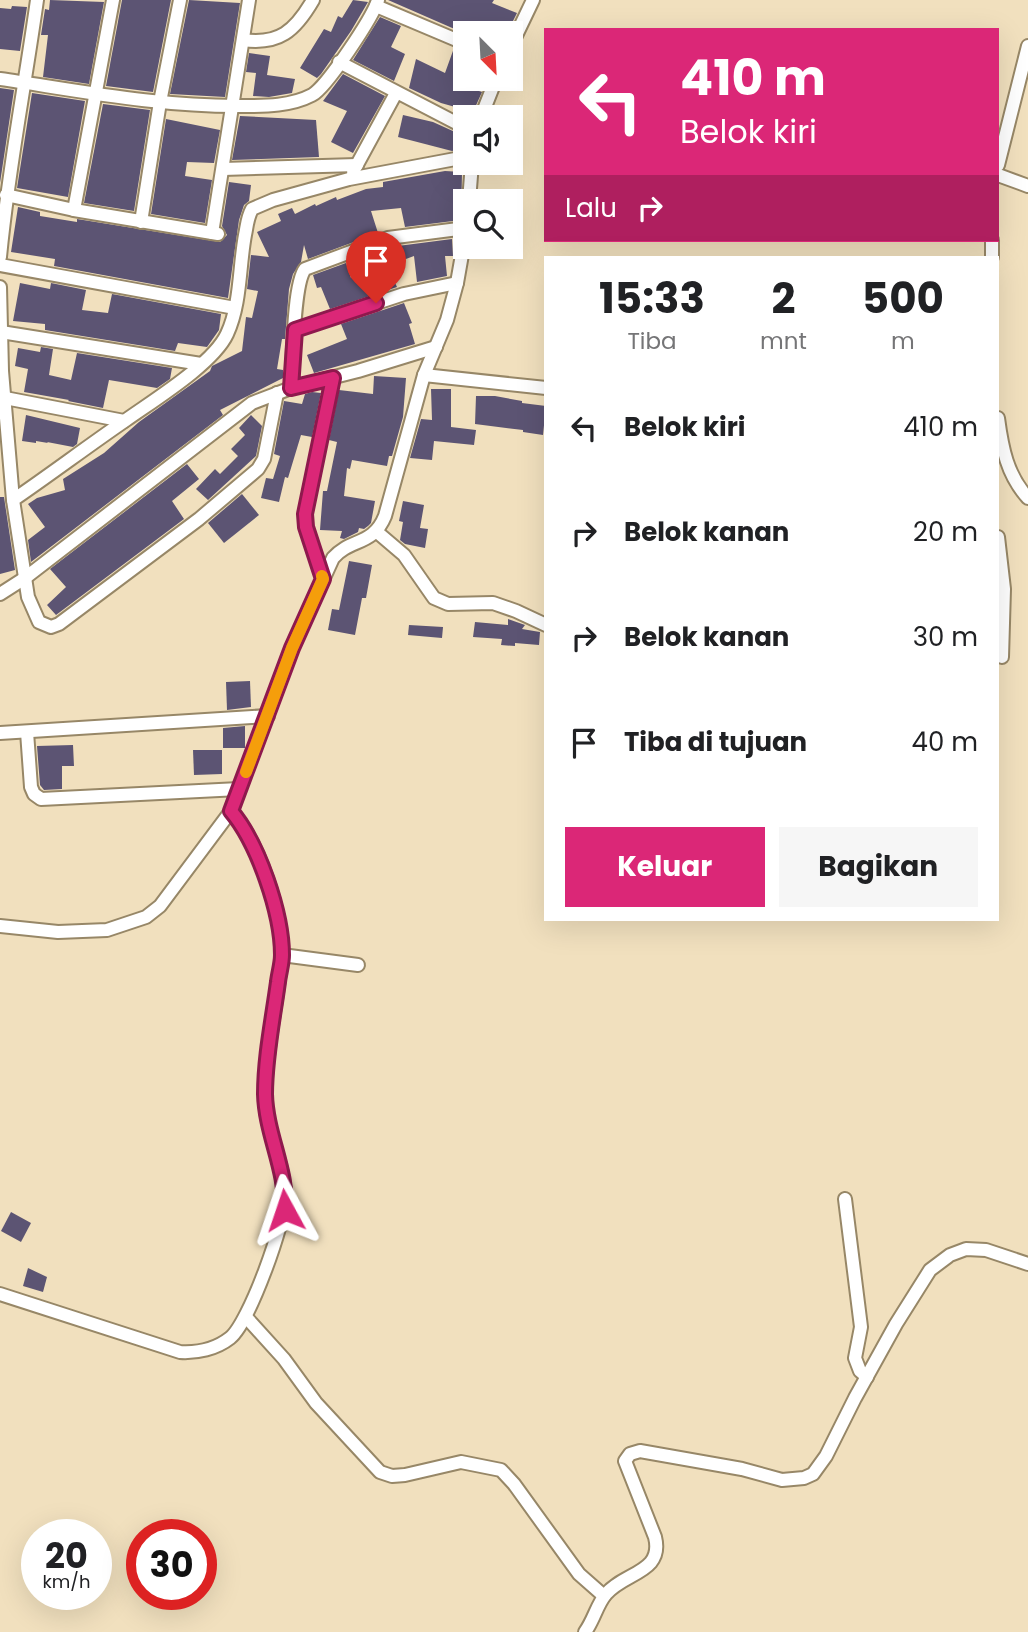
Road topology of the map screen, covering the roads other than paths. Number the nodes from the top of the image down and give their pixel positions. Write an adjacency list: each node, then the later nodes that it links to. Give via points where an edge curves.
1 (37, 0): 14 (street)
2 (113, 0): 16 (street)
3 (180, 0): 17 (street)
4 (248, 0): 10 (street)
5 (313, 0): 10 (street, via 299,21 278,37 268,42)
6 (531, 1): 8 (street)
7 (377, 3): 9 (street); 12 (street)
8 (522, 21)
9 (453, 38)
10 (243, 40): 18 (street)
11 (1028, 46): 21 (street)
12 (339, 62): 15 (street); 18 (street, via 325,85 311,96 293,102)
13 (0, 79): 14 (street)
14 (26, 83): 16 (street); 27 (street)
15 (396, 93): 19 (street); 22 (street)
16 (95, 94): 17 (street); 28 (street)
17 (160, 102): 18 (street); 29 (street)
18 (233, 106): 23 (street)
19 (453, 122)
20 (453, 160): 25 (street)
21 (999, 161)
22 (357, 165): 23 (street); 25 (street)
23 (222, 169): 29 (street, via 215,234)
24 (999, 175): 26 (street)
25 (349, 179): 36 (street, via 252,209 240,257)
26 (1028, 186)
27 (6, 195): 28 (street); 31 (street)
28 (74, 210): 29 (street)
29 (141, 222)
30 (453, 232): 37 (street, via 388,239 305,269)
31 (0, 257)
32 (461, 259): 34 (street)
33 (0, 265): 36 (street)
34 (457, 283): 37 (street, via 404,294); 39 (street)
35 (0, 287): 38 (street)
36 (235, 308): 40 (street, via 225,338)
37 (295, 330): 43 (street)
38 (1, 332): 40 (street); 46 (street)
39 (436, 347): 41 (street); 42 (street)
40 (201, 364): 47 (street)
41 (424, 376): 44 (street); 52 (street)
42 (333, 378): 43 (street); 55 (street, via 305,514)
43 (291, 388): 45 (street)
44 (544, 388)
45 (277, 393): 54 (street, via 236,413); 54 (street, via 258,469 59,624 51,627 39,622 27,597)
46 (5, 398): 47 (street); 51 (street)
47 (124, 421): 51 (street)
48 (999, 426): 49 (street)
49 (1004, 473): 50 (street)
50 (1026, 493)
51 (13, 500): 54 (street)
52 (377, 532): 55 (street, via 336,554); 57 (street, via 404,555 434,598 448,604 493,603)
53 (999, 546): 58 (street, via 1004,589)
54 (25, 578): 56 (street)
55 (323, 579): 59 (street)
56 (0, 594)
57 (544, 624)
58 (1002, 657)
59 (268, 716): 60 (street); 62 (street)
60 (27, 732): 61 (street); 62 (street, via 31,787 41,799)
61 (0, 733)
62 (239, 789): 63 (street)
63 (231, 811): 64 (street, via 171,894 146,917 107,930 78,932); 65 (street, via 260,859)
64 (0, 926)
65 (282, 955): 66 (street); 70 (street, via 265,1093 285,1210)
66 (358, 965)
67 (845, 1199): 71 (street, via 861,1327 855,1358)
68 (1028, 1264): 71 (street, via 986,1250 966,1249 939,1262 896,1324)
69 (0, 1294): 70 (street, via 180,1352 201,1351 229,1339)
70 (246, 1317): 72 (street, via 376,1468 392,1476 461,1462 501,1470 579,1574)
71 (867, 1377): 72 (street, via 819,1468 804,1478 782,1480 660,1453 630,1454 625,1461 658,1547 645,1568)
72 (604, 1595): 73 (street)
73 (585, 1632)

